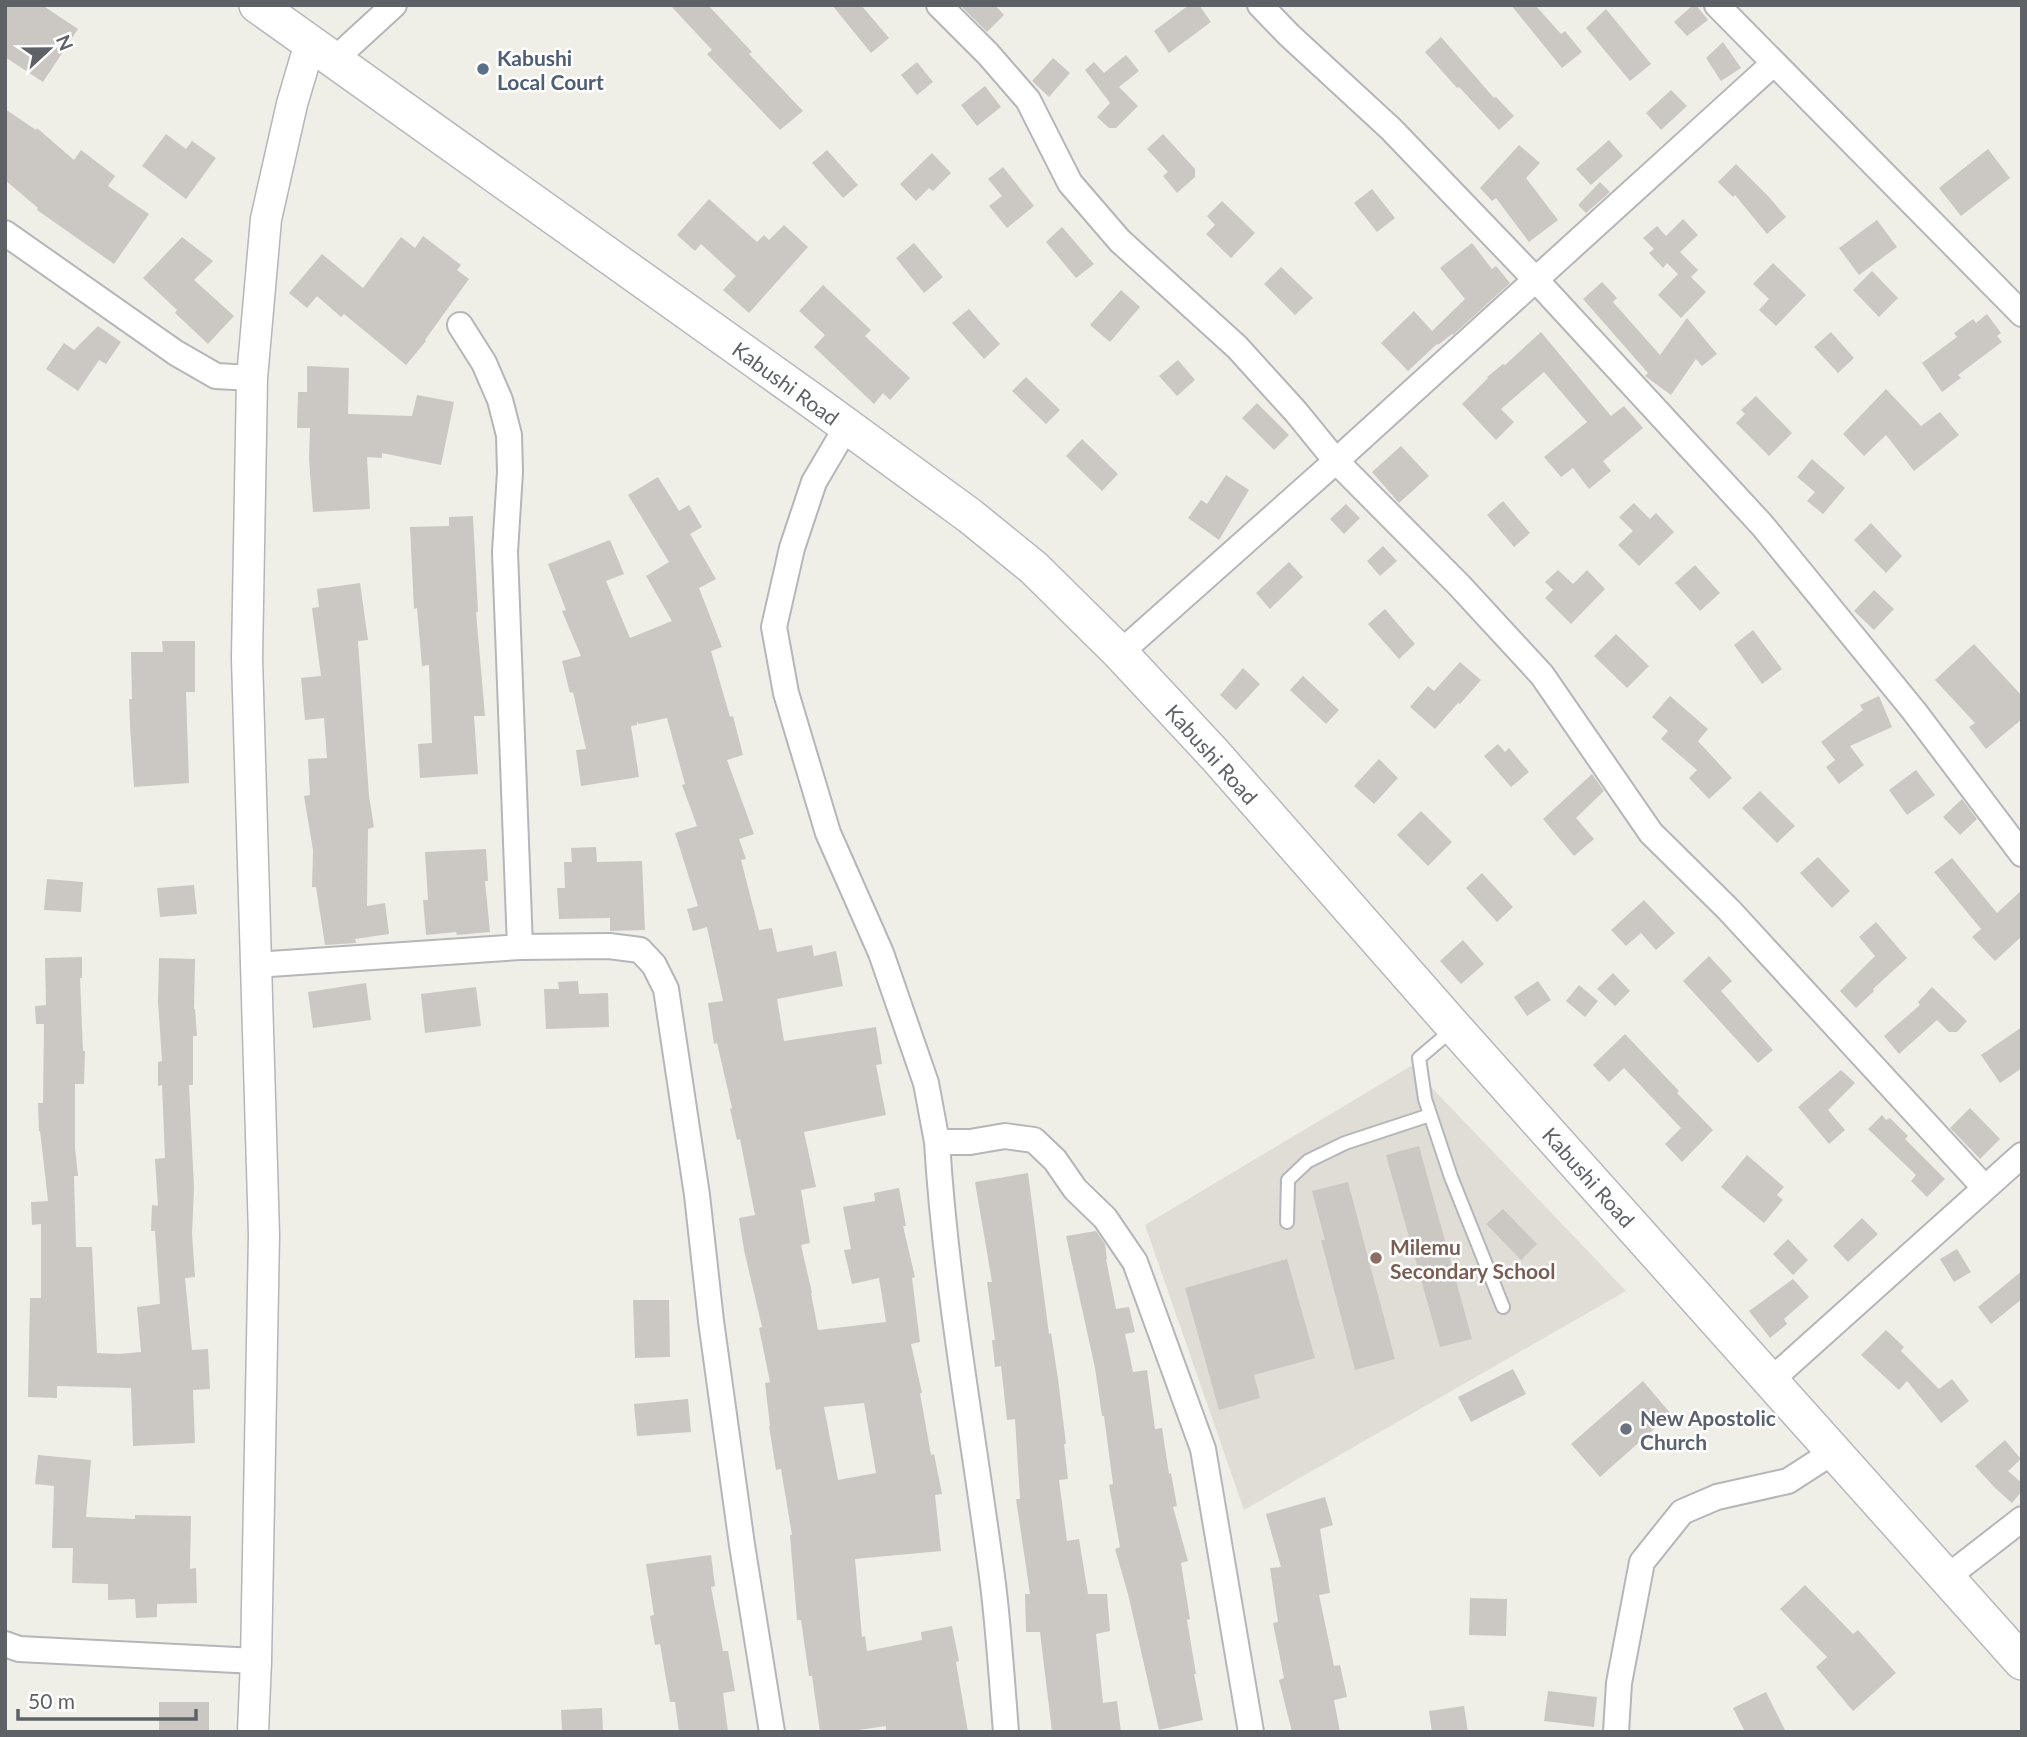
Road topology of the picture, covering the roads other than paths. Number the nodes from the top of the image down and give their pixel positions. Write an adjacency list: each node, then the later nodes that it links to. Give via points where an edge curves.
1 (257, 5): 6 (main road, Kabushi Road)
2 (394, 5): 6 (street)
3 (939, 5): 14 (street, via 1028,100 1070,183 1120,241 1237,347)
4 (1260, 5): 9 (street, via 1391,129)
5 (1717, 5): 7 (street)
6 (322, 52): 12 (street, via 292,104 266,219); 13 (main road, Kabushi Road)
7 (1773, 64): 9 (street); 10 (street)
8 (5, 233): 12 (street, via 176,353 216,376)
9 (1536, 280): 14 (street); 16 (street, via 1762,525 1914,711)
10 (2022, 314)
11 (460, 325): 17 (street, via 484,362 509,435 505,552)
12 (252, 378): 18 (street, via 247,658)
13 (847, 426): 15 (main road, Kabushi Road, via 1034,568); 21 (street, via 814,482 792,548 774,627 786,693 828,833 881,953 926,1083)
14 (1336, 461): 15 (street); 23 (street, via 1542,675 1651,834 1729,910)
15 (1120, 653): 19 (main road, Kabushi Road)
16 (2022, 854)
17 (520, 947): 18 (street); 34 (street, via 640,950 666,989)
18 (255, 965): 31 (street, via 264,1235)
19 (1455, 1028): 20 (lane, via 1419,1058); 26 (main road, Kabushi Road)
20 (1430, 1115): 24 (lane, via 1345,1143 1308,1161 1289,1180); 25 (lane)
21 (937, 1142): 35 (street, via 950,1278 993,1586); 36 (street, via 1005,1136 1034,1140 1105,1218 1135,1262 1203,1450)
22 (2022, 1155): 23 (street)
23 (1984, 1187): 26 (street)
24 (1287, 1222)
25 (1503, 1307)
26 (1770, 1381): 27 (main road, Kabushi Road)
27 (1833, 1452): 29 (main road, Kabushi Road); 37 (street, via 1788,1481 1717,1497 1682,1512 1642,1562 1619,1683)
28 (2022, 1518): 29 (street)
29 (1946, 1578): 32 (main road, Kabushi Road)
30 (5, 1644): 31 (street, via 19,1649)
31 (256, 1661): 33 (street)
32 (2022, 1662)
33 (253, 1732)
34 (772, 1732)
35 (1006, 1732)
36 (1251, 1732)
37 (1616, 1732)

